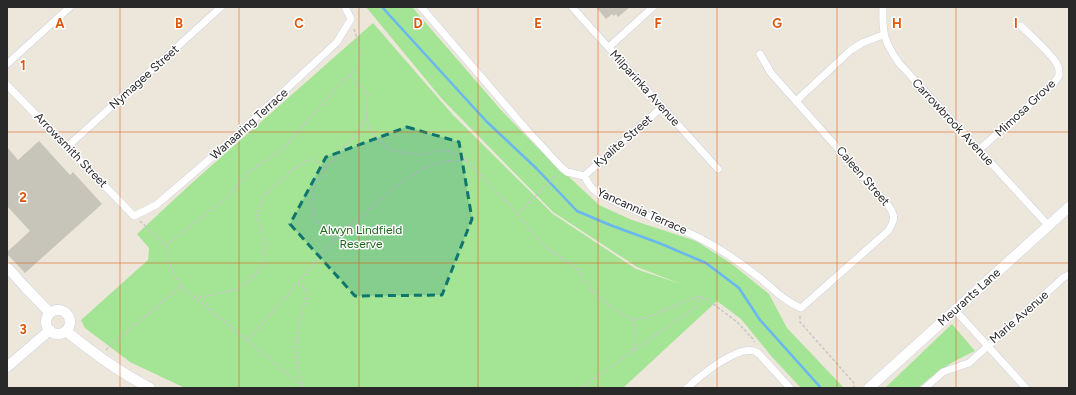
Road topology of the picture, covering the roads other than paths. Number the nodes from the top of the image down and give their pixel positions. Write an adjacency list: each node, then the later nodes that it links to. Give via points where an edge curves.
1 (70, 7): 12 (street)
2 (221, 7): 16 (street, Nymagee Street)
3 (346, 7): 21 (street, Wanaaring Terrace, via 351,19 338,42 224,147 156,205)
4 (421, 7): 19 (street, via 562,168 567,172)
5 (572, 7): 10 (street, Milparinka Avenue)
6 (653, 7): 10 (street)
7 (883, 7): 9 (street, Carrowbrook Avenue)
8 (1021, 26): 17 (street, Mimosa Grove, via 1059,66 1059,75 1047,90)
9 (884, 35): 14 (street, via 851,50); 17 (street, Carrowbrook Avenue, via 899,63)
10 (608, 47): 15 (street, Milparinka Avenue)
11 (760, 54): 14 (street, Caleen Street, via 770,73)
12 (7, 64)
13 (7, 85): 16 (street, Arrowsmith Street)
14 (796, 101): 25 (street, Caleen Street, via 894,213 894,223 888,231)
15 (662, 107): 18 (street, Milparinka Avenue); 19 (street, Kyalite Street)
16 (68, 146): 21 (street, Arrowsmith Street)
17 (979, 150): 22 (street, Carrowbrook Avenue)
18 (718, 169)
19 (584, 176): 25 (street, Yancannia Terrace, via 593,190 637,212 677,227 725,252 779,296)
20 (1069, 206): 22 (street, Meurants Lane)
21 (134, 216)
22 (1048, 225): 26 (street, Meurants Lane)
23 (7, 267): 27 (street)
24 (1069, 275): 30 (street, Marie Avenue)
25 (801, 308)
26 (955, 310): 30 (street, Marie Avenue); 35 (street, Meurants Lane)
27 (50, 313): 28 (street, via 46,320); 29 (street, via 58,310 68,315 70,325)
28 (50, 330): 29 (street, via 59,334); 31 (street)
29 (66, 331): 32 (street, via 104,361)
30 (988, 346): 36 (street, via 969,362 943,372); 37 (street)
31 (7, 367)
32 (150, 388)
33 (688, 388): 34 (street, via 728,358 743,351 754,351 759,354)
34 (790, 388)
35 (869, 388)
36 (925, 388)
37 (1026, 388)

